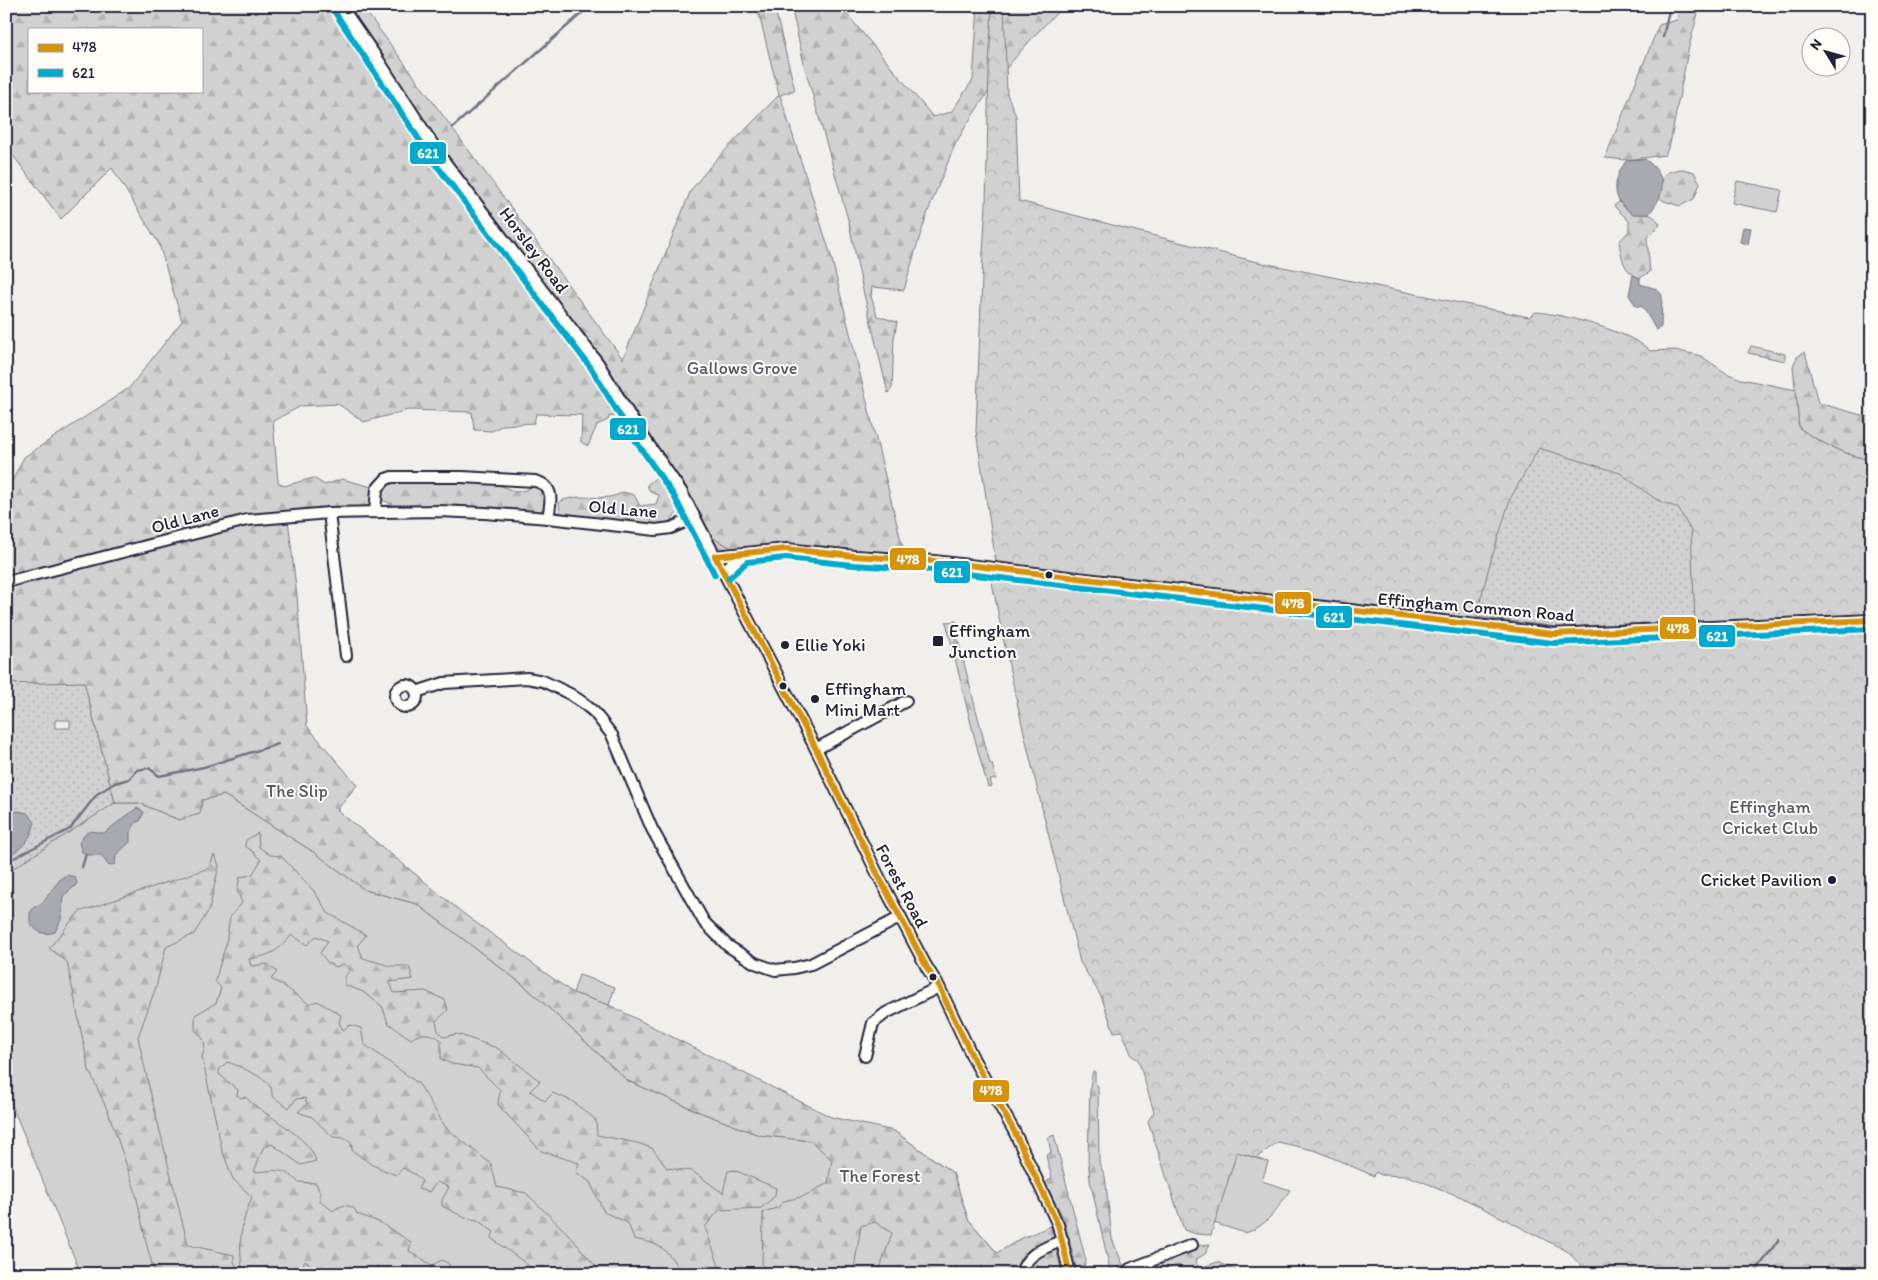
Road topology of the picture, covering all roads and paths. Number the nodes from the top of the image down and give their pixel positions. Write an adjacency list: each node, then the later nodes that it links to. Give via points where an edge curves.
1 (341, 6): 5 (street, Horsley Road, via 441,157 598,362 638,429 681,491)
2 (329, 512): 3 (street, Old Lane); 9 (street, Old Lane, via 247,520); 11 (street)
3 (375, 512): 4 (street, Old Lane, via 475,512); 4 (street, via 377,488 386,479 462,477 543,483 551,498)
4 (548, 518): 5 (street, Old Lane, via 650,530 671,528)
5 (694, 518): 7 (street, Forest Road)
6 (743, 554): 7 (street, Effingham Common Road); 8 (street); 10 (street, Effingham Common Road, via 786,548 934,561 1553,634)
7 (716, 556): 8 (street, Forest Road)
8 (723, 571): 14 (street, Forest Road)
9 (6, 582)
10 (1872, 620)
11 (346, 656)
12 (416, 692): 15 (street, via 444,683 527,678 543,681 582,702 612,735 652,829 704,922 728,946 755,963 775,970 811,964)
13 (906, 701): 14 (street)
14 (816, 749): 15 (street, Forest Road)
15 (901, 917): 16 (street, Forest Road)
16 (939, 987): 17 (street, via 886,1013 873,1023); 18 (street, Forest Road, via 974,1060 1014,1131 1053,1212)
17 (865, 1056)
18 (1062, 1240): 20 (street, via 1031,1256 1024,1263); 21 (street, Forest Road)
19 (1192, 1245): 22 (street)
20 (1021, 1274)
21 (1070, 1274)
22 (1124, 1274)

